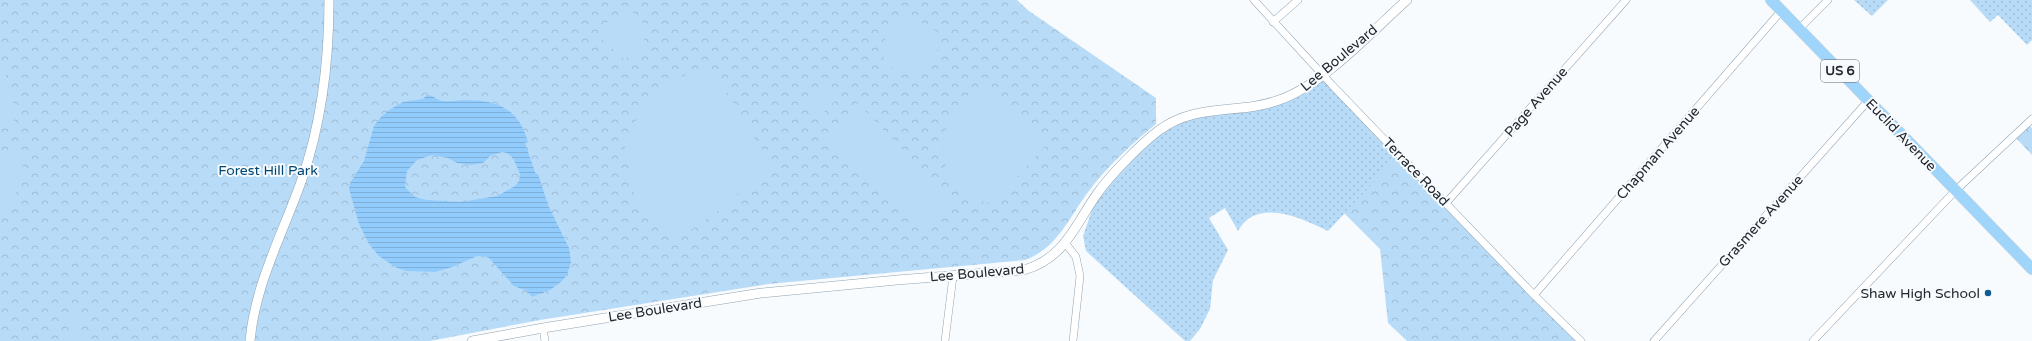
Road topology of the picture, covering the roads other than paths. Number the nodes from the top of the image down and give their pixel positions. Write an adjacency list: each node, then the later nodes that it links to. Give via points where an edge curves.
1 (329, 0): 21 (street, via 329,41 319,122 301,182 262,284 253,315)
2 (1254, 0): 9 (street, Terrace Road)
3 (1298, 0): 9 (street)
4 (1407, 0): 11 (street, Lee Boulevard)
5 (1626, 0): 15 (street, Page Avenue)
6 (1772, 0): 8 (main road, Euclid Avenue / US 6)
7 (1828, 0): 10 (street)
8 (1782, 10): 10 (main road, Euclid Avenue / US 6); 19 (street, Chapman Avenue)
9 (1273, 22): 11 (street, Terrace Road)
10 (1800, 28): 12 (main road, Euclid Avenue / US 6)
11 (1323, 75): 15 (street, Terrace Road); 16 (street, Lee Boulevard, via 1296,94 1278,101 1263,105 1209,110 1174,121 1160,130 1145,141 1098,193)
12 (1868, 101): 14 (main road, Euclid Avenue / US 6); 27 (street, Grasmere Avenue)
13 (2032, 119): 14 (street)
14 (1955, 191): 17 (main road, Euclid Avenue / US 6); 28 (street)
15 (1446, 203): 19 (street, Terrace Road)
16 (1066, 244): 18 (street, Lee Boulevard, via 1035,266 1024,270); 25 (street, via 1076,257 1080,276)
17 (2032, 269)
18 (953, 276): 20 (street, Lee Boulevard, via 767,292); 24 (street)
19 (1534, 295): 26 (street, Terrace Road)
20 (543, 328): 22 (street, Lee Boulevard); 23 (street)
21 (250, 341)
22 (472, 341)
23 (545, 341)
24 (945, 341)
25 (1073, 341)
26 (1581, 341)
27 (1654, 341)
28 (1813, 341)

